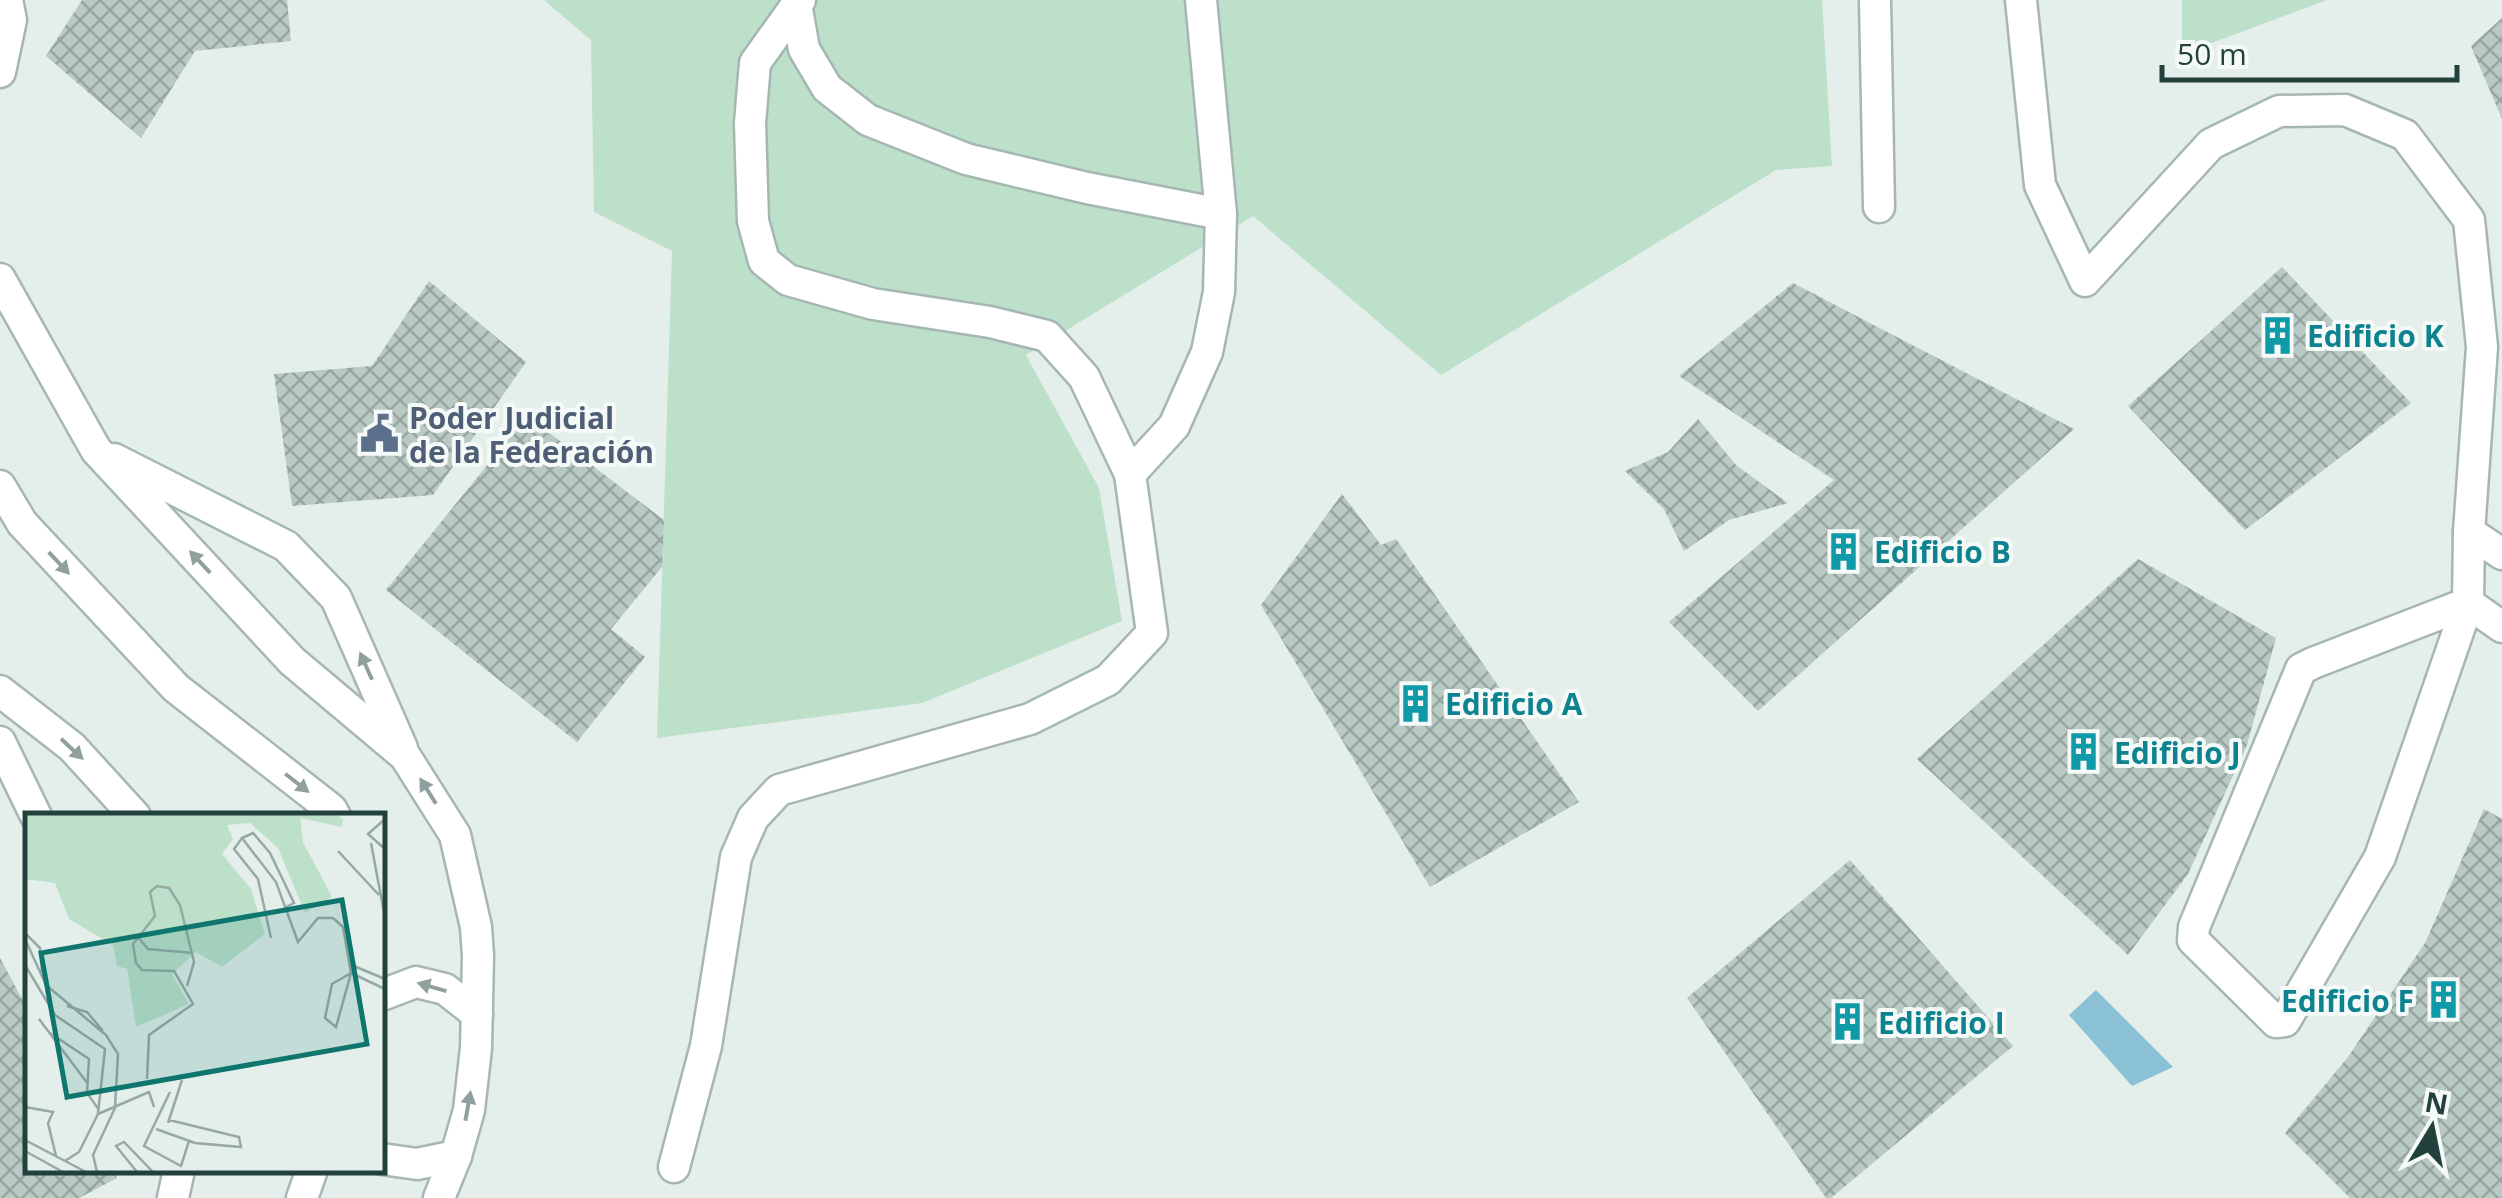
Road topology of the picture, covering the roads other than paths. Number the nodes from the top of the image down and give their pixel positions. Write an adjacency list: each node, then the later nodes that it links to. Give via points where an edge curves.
1 (7, 0): 6 (street)
2 (1201, 0): 8 (street)
3 (1875, 0): 7 (street)
4 (2021, 0): 9 (street, via 2040,185 2085,280 2210,144 2279,111 2345,110 2405,136 2470,220)
5 (798, 2): 8 (street, via 804,50 827,88 868,120 966,159); 12 (street, via 755,64 753,222 764,261 788,280 873,304 1046,336 1084,377)
6 (0, 72)
7 (1879, 206)
8 (1221, 214): 12 (street, via 1207,352 1174,426)
9 (2488, 274): 14 (street)
10 (0, 279): 11 (street)
11 (96, 450): 20 (street, one-way to 11, via 292,660); 20 (street, one-way to 11, via 336,598 286,546)
12 (1130, 474): 28 (street, via 1152,633 1108,680 1030,719 779,790 753,818 736,857 706,1046)
13 (0, 486): 23 (street, one-way to 23, via 22,523 176,688)
14 (2468, 532): 15 (street); 16 (street)
15 (2502, 554)
16 (2468, 603): 16 (street, via 2301,670 2193,940 2276,1022 2284,1021 2380,857); 17 (street)
17 (2502, 627)
18 (0, 691): 22 (street, one-way to 22, via 72,746)
19 (0, 742): 21 (street)
20 (405, 756): 25 (street, one-way to 20, via 476,927 455,834)
21 (35, 813)
22 (133, 813)
23 (333, 813)
24 (385, 994): 25 (street, one-way to 24, via 445,988 416,982)
25 (477, 1014): 26 (street, one-way to 25, via 469,1110)
26 (456, 1156): 27 (street, via 418,1164); 33 (street)
27 (385, 1159)
28 (674, 1167)
29 (178, 1173): 31 (street)
30 (311, 1173): 32 (street)
31 (174, 1198)
32 (302, 1198)
33 (438, 1198)

